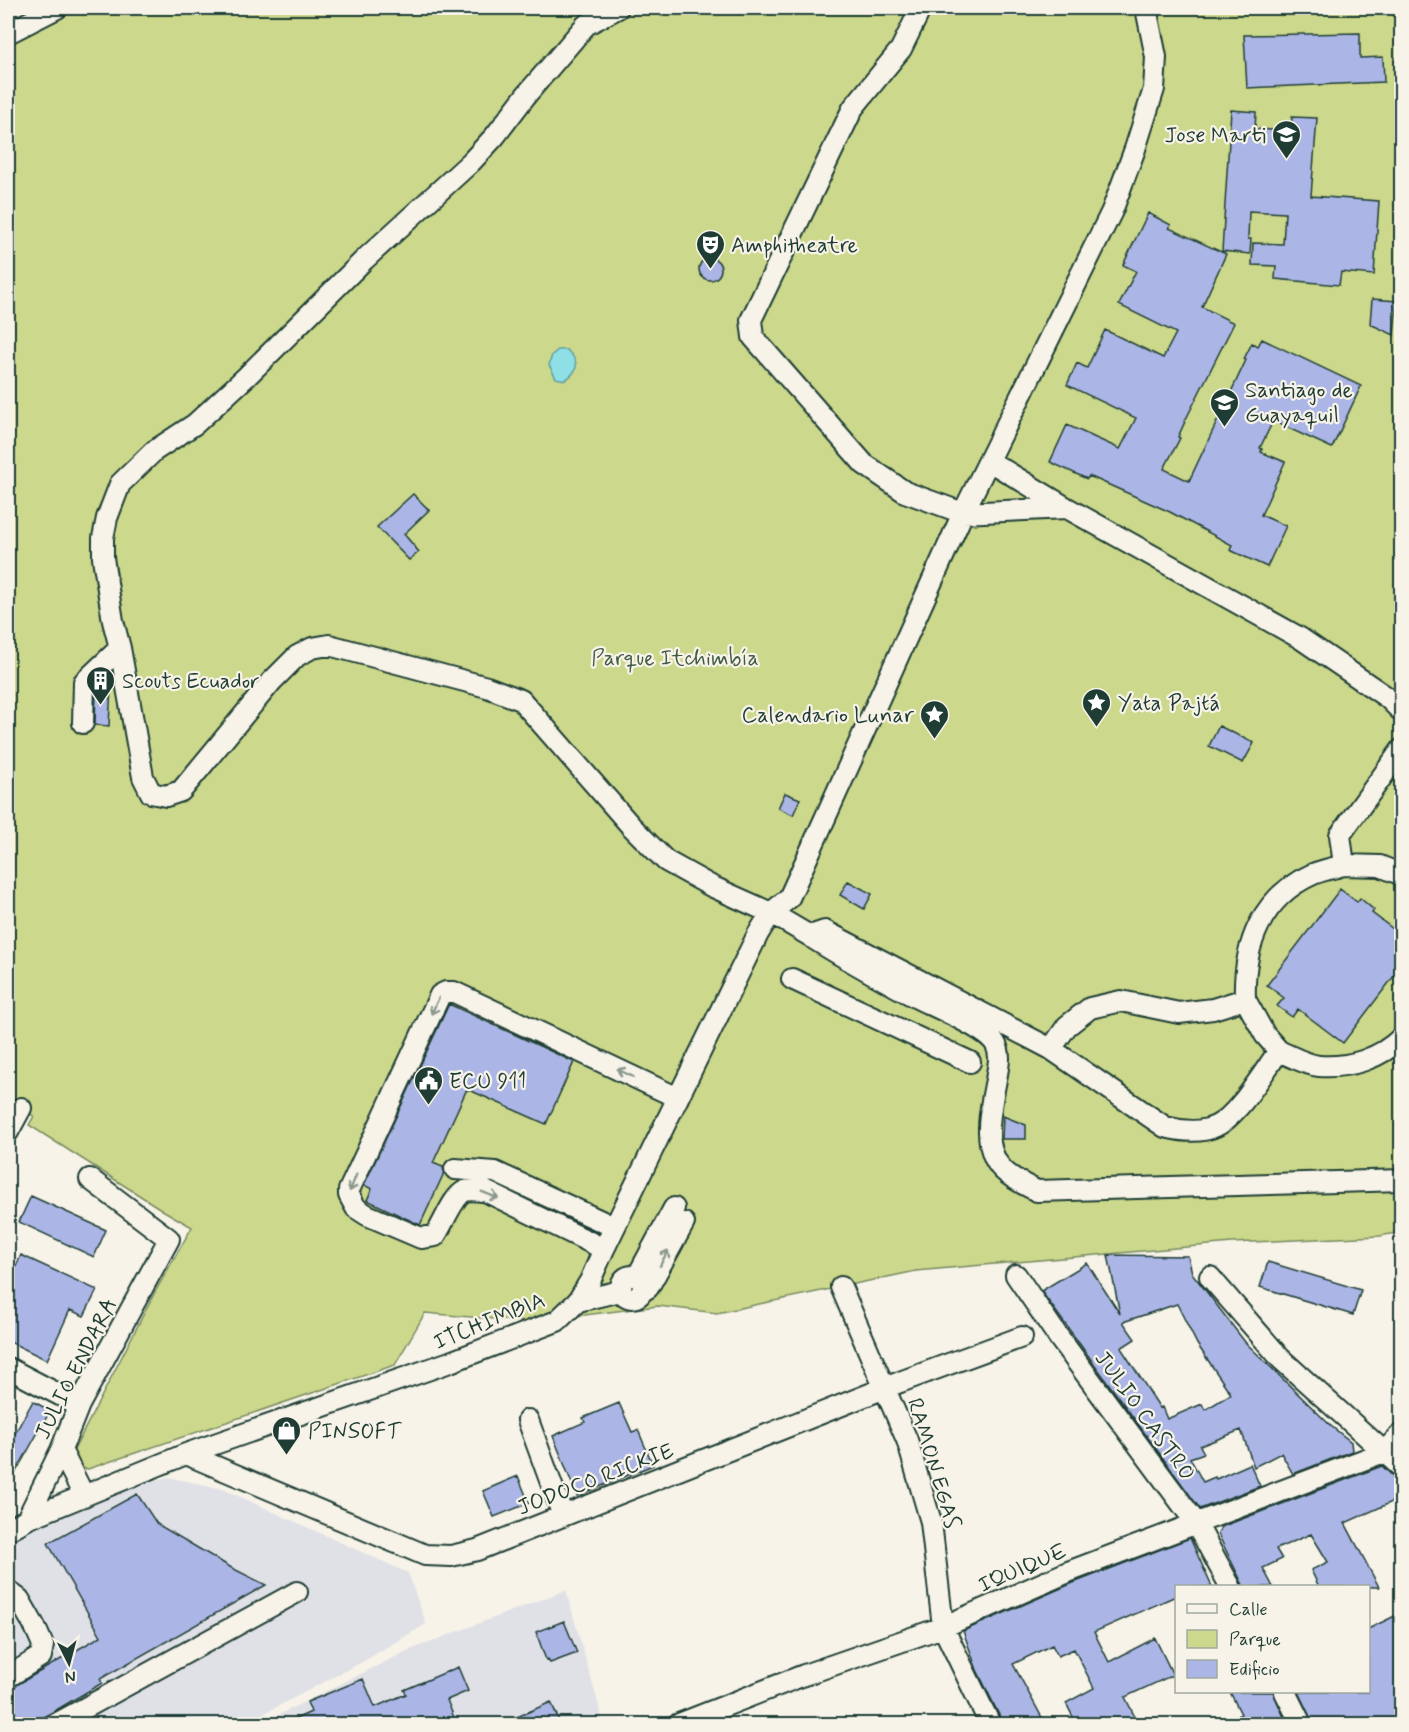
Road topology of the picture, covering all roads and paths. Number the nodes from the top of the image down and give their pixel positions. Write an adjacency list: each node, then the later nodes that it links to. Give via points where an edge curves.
1 (57, 8): 5 (street)
2 (618, 8): 9 (street, via 586,25 471,162 195,424 154,452 120,484 103,538 103,558)
3 (921, 8): 8 (street, via 901,49 853,108 751,320 753,337 864,464 905,492)
4 (1146, 8): 6 (street, ITCHIMBIA, via 1156,57 1154,89 1136,149 1112,211)
5 (8, 33)
6 (989, 461): 7 (street); 8 (street, ITCHIMBIA)
7 (1067, 508): 8 (street); 10 (street, via 1300,638 1388,698)
8 (963, 513): 15 (street, ITCHIMBIA, via 789,898)
9 (120, 648): 11 (street, via 84,682); 15 (street, via 143,777 151,793 166,796 181,791 297,656 329,645 487,687 520,700 666,861)
10 (1401, 712)
11 (83, 723)
12 (1401, 749): 13 (street, via 1340,835)
13 (1344, 865): 14 (street, via 1380,866); 18 (street, via 1313,874 1286,892 1262,916 1248,952)
14 (1401, 875)
15 (771, 913): 16 (street); 23 (street, ITCHIMBIA)
16 (810, 936): 20 (street, via 825,931); 28 (street, via 992,1039 999,1057 990,1126 991,1152 1013,1179 1037,1191)
17 (792, 979): 22 (street)
18 (1245, 999): 20 (street, via 1213,1009 1179,1013 1121,1001 1090,1008 1067,1026); 21 (street)
19 (1401, 1037): 21 (street, via 1389,1050 1356,1064 1318,1066)
20 (1051, 1049): 21 (street, via 1165,1127 1179,1131 1214,1128 1228,1119)
21 (1279, 1051)
22 (970, 1062)
23 (678, 1098): 30 (street, ITCHIMBIA); 31 (street, one-way to 31, via 454,992 446,992 440,995 349,1190 356,1208 421,1238 435,1236 457,1197 473,1190 485,1191)
24 (21, 1108): 25 (street)
25 (8, 1132)
26 (455, 1169): 30 (street, via 495,1172)
27 (90, 1179): 39 (street, JULIO ENDARA, via 170,1239)
28 (1401, 1180)
29 (679, 1215): 35 (street, via 648,1288 626,1277 621,1291)
30 (614, 1227): 31 (street, ITCHIMBIA)
31 (603, 1249): 35 (street, ITCHIMBIA, via 591,1281)
32 (1016, 1275): 49 (street, JULIO CASTRO)
33 (1210, 1277): 43 (street, via 1281,1359)
34 (841, 1287): 38 (street, RAMON EGAS)
35 (578, 1301): 44 (street, ITCHIMBIA, via 557,1321)
36 (1022, 1337): 38 (street, JODOCO RICKIE)
37 (8, 1368): 39 (street)
38 (886, 1388): 47 (street, JODOCO RICKIE); 54 (street, RAMON EGAS, via 907,1440 931,1522)
39 (80, 1405): 42 (street, JULIO ENDARA)
40 (528, 1420): 47 (street)
41 (1401, 1433): 43 (street)
42 (61, 1450): 46 (street); 48 (street, JULIO ENDARA)
43 (1384, 1452): 45 (street); 49 (street, IQUIQUE)
44 (186, 1454): 46 (street, ITCHIMBIA); 47 (street, JODOCO RICKIE, via 425,1555 451,1556 477,1550)
45 (1401, 1468)
46 (84, 1496): 48 (street, ITCHIMBIA)
47 (562, 1516)
48 (27, 1519): 50 (street, ITCHIMBIA)
49 (1196, 1524): 51 (street, JULIO CASTRO); 54 (street, IQUIQUE, via 1068,1572)
50 (8, 1530)
51 (1229, 1585)
52 (8, 1591): 55 (street, via 20,1599 43,1645 41,1656)
53 (297, 1593): 57 (street)
54 (943, 1627): 58 (street, IQUIQUE, via 804,1675); 59 (street, RAMON EGAS)
55 (8, 1677)
56 (1285, 1693): 60 (street)
57 (56, 1725)
58 (679, 1725)
59 (990, 1725)
60 (1301, 1725)

